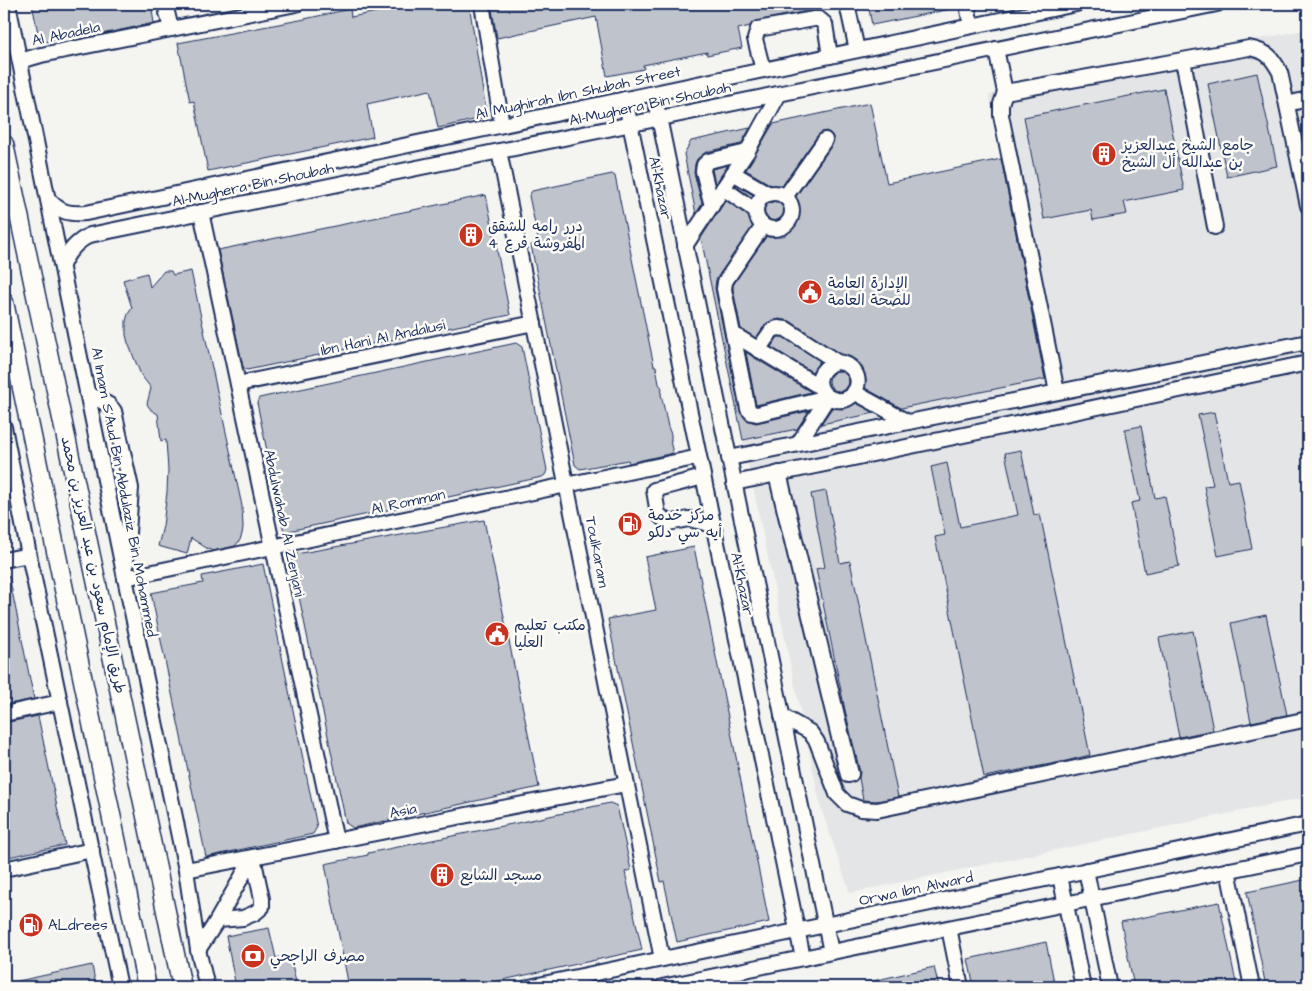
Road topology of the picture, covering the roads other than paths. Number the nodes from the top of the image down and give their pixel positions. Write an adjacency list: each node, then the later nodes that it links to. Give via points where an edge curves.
1 (8, 4): 16 (street, Al Imam S'Aud Bin Abdulaziz Bin Mohammed)
2 (166, 4): 11 (street)
3 (296, 4): 11 (street, Al Abadela)
4 (482, 4): 26 (street)
5 (847, 4): 13 (street)
6 (966, 4): 10 (street)
7 (1076, 4): 9 (street, Al Mughirah Ibn Shubah Street)
8 (1216, 4): 12 (street, Al-Mughera Bin Shoubah)
9 (1021, 9): 10 (street, Al Mughirah Ibn Shubah Street)
10 (970, 26): 13 (street, Al Mughirah Ibn Shubah Street)
11 (171, 29): 16 (street, Al Abadela)
12 (996, 49): 18 (street); 20 (street, Al-Mughera Bin Shoubah)
13 (857, 50): 14 (street, Al Mughirah Ibn Shubah Street)
14 (830, 56): 17 (street, Al Mughirah Ibn Shubah Street); 17 (street, via 824,24 820,19 758,29 756,38)
15 (1183, 60): 18 (street); 23 (street, via 1249,48 1261,51 1273,60 1280,72); 42 (street)
16 (20, 61): 35 (street, Al Imam S'Aud Bin Abdulaziz Bin Mohammed)
17 (763, 70): 19 (street, Al Mughirah Ibn Shubah Street)
18 (1005, 92): 58 (street, via 1001,115)
19 (654, 93): 21 (street, Al Mughirah Ibn Shubah Street); 24 (street, Al-Khazar)
20 (779, 94): 24 (street, Al-Mughera Bin Shoubah); 30 (street)
21 (625, 99): 25 (street, Al-Khazar); 26 (street, Al Mughirah Ibn Shubah Street)
22 (1308, 99): 23 (street)
23 (1287, 104): 37 (street)
24 (659, 118): 25 (street, Al-Mughera Bin Shoubah); 44 (street, Al-Khazar)
25 (630, 124): 29 (street, Al-Mughera Bin Shoubah); 65 (street, Al-Khazar)
26 (502, 125): 40 (street, Al Mughirah Ibn Shubah Street)
27 (824, 140): 34 (street)
28 (4, 144): 103 (main road, طريق الإمام سعود بن عبد العزيز بن محمد)
29 (499, 151): 39 (street, Al-Mughera Bin Shoubah); 47 (street, Toulkaram)
30 (747, 152): 31 (street); 36 (street, via 708,161 704,165)
31 (733, 173): 32 (street); 33 (street)
32 (723, 188): 36 (street); 38 (street)
33 (769, 194): 34 (street); 38 (street, via 760,200)
34 (785, 197): 41 (street, via 791,206 788,222 773,230)
35 (48, 200): 40 (street, Al Mughirah Ibn Shubah Street, via 61,211); 45 (street, Al Imam S'Aud Bin Abdulaziz Bin Mohammed)
36 (712, 206): 44 (street)
37 (1308, 206)
38 (756, 211): 41 (street)
39 (201, 212): 43 (street, Al-Mughera Bin Shoubah); 54 (street, Abdulwahab Al Zenjani)
40 (86, 213): 43 (street, via 82,228)
41 (763, 226): 48 (street, via 725,282)
42 (1215, 227)
43 (90, 235): 45 (street, via 72,248)
44 (686, 246): 66 (street, Al-Khazar)
45 (62, 265): 59 (street, Al Imam S'Aud Bin Abdulaziz Bin Mohammed)
46 (4, 302): 102 (main road)
47 (534, 323): 54 (street, Ibn Hani Al Andalusi); 70 (street, Toulkaram)
48 (733, 334): 50 (street); 56 (street, via 748,409 752,413)
49 (1308, 342): 53 (street)
50 (758, 350): 51 (street, via 772,330 786,329); 56 (street)
51 (837, 362): 56 (street, via 826,367 820,376); 57 (street, via 853,369 858,380)
52 (1308, 363): 55 (street)
53 (1198, 364): 55 (street); 58 (street)
54 (238, 384): 72 (street, Abdulwahab Al Zenjani)
55 (1202, 385): 62 (street)
56 (824, 392): 57 (street, via 838,400 844,400); 64 (street)
57 (854, 392): 61 (street)
58 (1057, 392): 60 (street)
59 (87, 393): 75 (street, Al Imam S'Aud Bin Abdulaziz Bin Mohammed); 75 (street, via 114,411 131,488)
60 (1013, 401): 61 (street); 62 (street)
61 (908, 422): 64 (street)
62 (1017, 424): 67 (street)
63 (4, 427): 73 (street)
64 (792, 446): 66 (street); 67 (street)
65 (699, 458): 68 (street, Al-Khazar); 70 (street, Al Romman)
66 (729, 458): 69 (street, Al-Khazar)
67 (782, 473): 67 (street, via 848,775 851,774); 69 (street)
68 (703, 477): 71 (street, Al-Khazar); 71 (street, via 654,490 658,514 668,523 689,519)
69 (734, 483): 78 (street, Al-Khazar)
70 (566, 485): 72 (street, Al Romman); 80 (street, Toulkaram)
71 (713, 525): 96 (street, Al-Khazar)
72 (273, 547): 75 (street, Al Romman); 82 (street, Abdulwahab Al Zenjani)
73 (29, 555): 74 (street); 76 (street)
74 (4, 560)
75 (124, 578): 87 (street, Al Imam S'Aud Bin Abdulaziz Bin Mohammed)
76 (60, 702): 77 (street); 83 (street)
77 (4, 714)
78 (782, 716): 79 (street, via 810,732 837,794 847,804 877,810); 94 (street, Al-Khazar)
79 (1308, 720)
80 (626, 784): 82 (street, Asia); 100 (street, Toulkaram)
81 (1308, 824): 88 (street, Orwa Ibn Alward)
82 (336, 841): 85 (street, Asia)
83 (92, 850): 86 (street); 101 (street)
84 (1308, 854): 89 (street)
85 (252, 857): 87 (street, Asia); 93 (street); 93 (street, via 262,907 255,914 219,920)
86 (4, 870)
87 (186, 870): 97 (street, Al Imam S'Aud Bin Abdulaziz Bin Mohammed)
88 (1086, 870): 90 (street, Orwa Ibn Alward); 91 (street)
89 (1228, 870): 91 (street); 110 (street)
90 (1060, 876): 92 (street); 94 (street, Orwa Ibn Alward)
91 (1092, 898): 92 (street); 109 (street)
92 (1066, 904): 95 (street); 108 (street)
93 (215, 924): 97 (street)
94 (825, 925): 96 (street, Orwa Ibn Alward); 98 (street, Al-Khazar)
95 (949, 928): 98 (street); 107 (street)
96 (798, 931): 99 (street, Al-Khazar); 100 (street, Orwa Ibn Alward)
97 (198, 950): 104 (street, Al Imam S'Aud Bin Abdulaziz Bin Mohammed)
98 (831, 952): 99 (street)
99 (803, 958): 106 (street)
100 (662, 959): 105 (street, Orwa Ibn Alward)
101 (120, 987)
102 (147, 987)
103 (182, 987)
104 (206, 987)
105 (530, 987)
106 (662, 987)
107 (961, 987)
108 (1083, 987)
109 (1110, 987)
110 (1252, 987)

